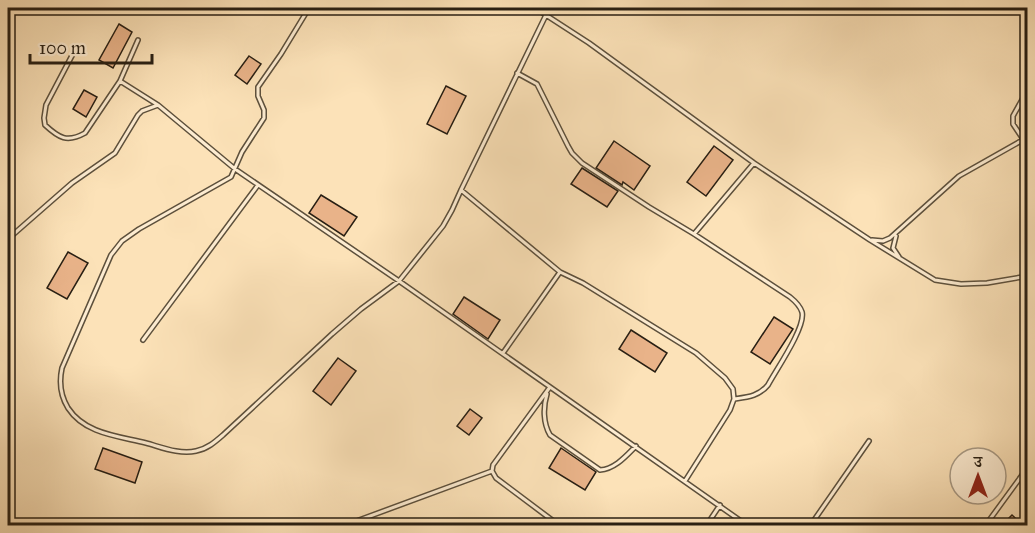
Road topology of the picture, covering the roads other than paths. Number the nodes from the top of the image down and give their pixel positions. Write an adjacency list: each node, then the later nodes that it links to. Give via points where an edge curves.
1 (309, 8): 13 (lane, via 258,87 264,118)
2 (535, 8): 3 (lane)
3 (546, 15): 6 (lane); 12 (lane)
4 (138, 40): 7 (lane)
5 (76, 48): 7 (lane, via 46,105 45,125 52,132 63,138 85,133)
6 (517, 72): 15 (lane); 16 (lane, via 537,84 568,146 582,163)
7 (120, 81): 9 (lane)
8 (1028, 89): 11 (lane, via 1013,116 1013,124)
9 (158, 105): 13 (lane); 18 (lane, via 138,115 115,153 72,183)
10 (1028, 137): 11 (lane)
11 (1023, 140): 17 (lane, via 959,176)
12 (754, 163): 16 (lane); 19 (lane)
13 (235, 169): 14 (lane); 23 (lane, via 227,180 138,229 111,255 60,377 64,401 73,416 86,426 186,452 204,449 361,309)
14 (258, 185): 23 (lane); 24 (lane)
15 (461, 190): 21 (lane); 23 (lane, via 443,226)
16 (694, 234): 27 (lane, via 790,297 802,312 800,329 765,389)
17 (896, 234): 19 (lane, via 887,240); 20 (lane, via 893,248)
18 (8, 239)
19 (870, 240): 20 (lane)
20 (900, 259): 22 (lane, via 935,280 961,284)
21 (560, 272): 25 (lane); 27 (lane, via 696,353 725,378 733,389)
22 (1028, 276)
23 (399, 281): 25 (lane)
24 (143, 340)
25 (503, 353): 26 (lane)
26 (550, 387): 29 (lane); 29 (lane, via 544,401 544,419 553,438 602,470 622,460); 31 (lane)
27 (734, 399): 32 (lane)
28 (869, 441): 38 (lane)
29 (636, 446): 32 (lane)
30 (1028, 467): 39 (lane)
31 (492, 471): 34 (lane); 35 (lane)
32 (685, 481): 33 (lane)
33 (720, 505): 36 (lane); 37 (lane)
34 (343, 525)
35 (560, 525)
36 (706, 525)
37 (748, 525)
38 (810, 525)
39 (985, 525)

